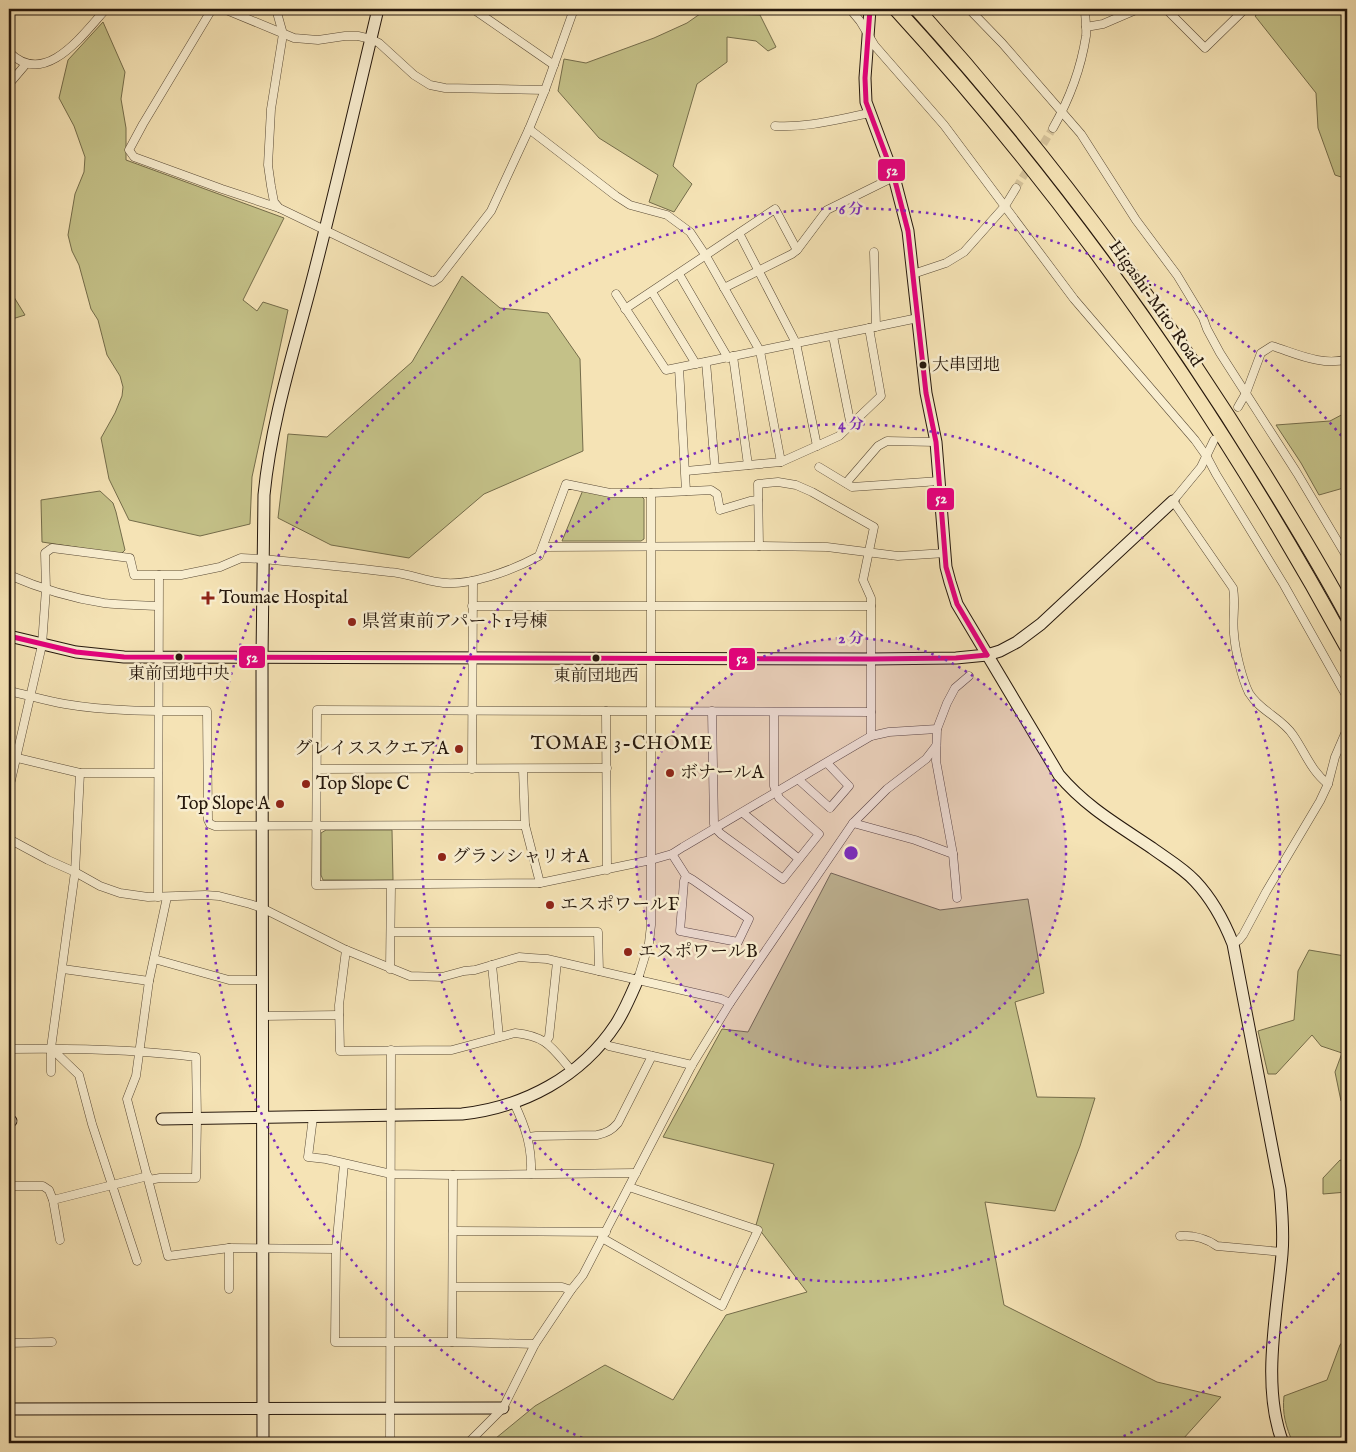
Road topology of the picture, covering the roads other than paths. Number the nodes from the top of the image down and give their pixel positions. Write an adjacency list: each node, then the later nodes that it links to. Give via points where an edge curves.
1 (106, 9): 22 (street, via 66,52 39,65)
2 (212, 9): 34 (street, via 129,150 134,157)
3 (224, 9): 18 (street)
4 (276, 9): 18 (street)
5 (378, 9): 20 (street)
6 (473, 9): 23 (street)
7 (574, 9): 23 (street)
8 (850, 9): 19 (street)
9 (870, 9): 19 (street)
10 (896, 9): 93 (highway, Higashi-Mito Road, via 1025,161 1143,317 1284,534)
11 (917, 9): 90 (highway, Higashi-Mito Road, via 1037,150 1156,309 1246,443)
12 (970, 9): 26 (street)
13 (1085, 9): 17 (street)
14 (1138, 9): 17 (street, via 1103,24)
15 (1166, 9): 16 (street, via 1206,48)
16 (1245, 9)
17 (1086, 27): 26 (street, via 1080,64)
18 (283, 34): 20 (street, via 318,40 345,36); 34 (street, via 268,138 270,186)
19 (868, 34): 27 (street, via 864,92); 33 (street, via 944,125)
20 (371, 39): 25 (street, via 430,85); 35 (street)
21 (9, 52): 22 (street)
22 (26, 64): 24 (street)
23 (554, 65): 25 (street)
24 (9, 84)
25 (545, 90): 30 (street)
26 (1062, 112): 29 (street); 57 (street, via 1081,134 1136,220 1177,275)
27 (870, 113): 28 (street, via 808,125); 31 (street)
28 (775, 126)
29 (1054, 128)
30 (529, 129): 35 (street, via 491,211 433,282); 39 (street, via 630,205 668,215 690,232)
31 (894, 177): 37 (street, via 827,210); 42 (street, via 906,225)
32 (1016, 188): 33 (street)
33 (1005, 206): 42 (street, via 964,252 946,263); 63 (street, via 1074,299)
34 (279, 208): 35 (street)
35 (325, 230): 81 (street, via 266,469)
36 (740, 233): 37 (street, via 775,209); 39 (street); 40 (street)
37 (796, 250): 40 (street)
38 (874, 252): 48 (street)
39 (706, 256): 41 (street); 43 (street)
40 (759, 271): 43 (street); 50 (street)
41 (679, 274): 44 (street); 52 (street)
42 (913, 274): 47 (street)
43 (724, 288): 51 (street)
44 (652, 292): 46 (street); 55 (street)
45 (616, 294): 46 (street)
46 (626, 309): 56 (street, via 666,370)
47 (918, 318): 48 (street); 61 (street, via 926,393)
48 (872, 328): 49 (street); 59 (street, via 881,396)
49 (833, 336): 50 (street); 59 (street)
50 (796, 344): 51 (street); 62 (street)
51 (760, 351): 52 (street); 64 (street)
52 (731, 357): 54 (street); 65 (street)
53 (1347, 359): 57 (street, via 1339,362 1317,360 1272,346 1261,353)
54 (706, 362): 55 (street); 67 (street)
55 (696, 364): 56 (street)
56 (679, 368): 68 (street)
57 (1246, 393): 58 (street); 80 (street)
58 (1238, 407)
59 (851, 426): 62 (street, via 839,436)
60 (1214, 440): 63 (street)
61 (936, 442): 69 (street); 70 (street, via 887,441 878,446)
62 (817, 446): 64 (street)
63 (1207, 456): 74 (street); 103 (street)
64 (781, 462): 65 (street)
65 (748, 465): 67 (street)
66 (819, 467): 70 (street)
67 (715, 468): 68 (street)
68 (686, 471): 71 (street)
69 (940, 481): 70 (street, via 852,487); 79 (street)
70 (846, 483)
71 (686, 490): 72 (street); 73 (street, via 711,490 717,494 720,510)
72 (651, 493): 75 (street); 77 (street, via 610,493 566,484)
73 (758, 500): 76 (street); 78 (street, via 758,484 778,482 812,492 874,527)
74 (1173, 502): 94 (street, via 1041,624 1017,642); 124 (street, via 1233,588 1238,660 1250,693 1293,734 1319,777)
75 (651, 546): 76 (street); 77 (street); 88 (street)
76 (759, 546): 78 (street, via 827,547)
77 (543, 547): 84 (street, via 539,556 520,566)
78 (869, 552): 79 (street, via 898,556); 89 (street, via 863,580)
79 (946, 553): 94 (street, via 946,568 957,604)
80 (1347, 557)
81 (263, 559): 83 (street, via 241,558 206,571); 84 (street, via 398,573 439,582); 96 (street)
82 (9, 575): 85 (street)
83 (158, 575): 85 (street, via 134,575 130,558 52,548 45,553); 86 (street)
84 (473, 581): 87 (street)
85 (46, 589): 86 (street, via 104,602); 92 (street)
86 (158, 606): 95 (street)
87 (472, 606): 88 (street); 97 (street)
88 (651, 606): 89 (street); 98 (street)
89 (871, 606): 99 (street)
90 (1347, 615)
91 (9, 636): 92 (street)
92 (42, 645): 95 (street, via 103,656); 102 (street)
93 (1347, 647)
94 (987, 655): 99 (street); 147 (street, via 1069,786 1097,811 1185,871 1216,909)
95 (158, 658): 96 (street); 104 (street)
96 (262, 658): 97 (street); 129 (street)
97 (472, 659): 98 (street); 105 (street)
98 (652, 659): 99 (street); 107 (street)
99 (871, 659): 110 (street)
100 (969, 676): 111 (street, via 955,688)
101 (9, 691): 102 (street)
102 (30, 696): 104 (street, via 64,704); 115 (street)
103 (1347, 697)
104 (158, 711): 122 (street); 129 (street, via 208,711 210,824)
105 (472, 711): 106 (street); 118 (street, via 317,710); 119 (street)
106 (606, 711): 107 (street); 117 (street)
107 (652, 711): 108 (street); 137 (street)
108 (712, 711): 109 (street); 132 (street)
109 (774, 712): 110 (street); 126 (street, via 774,786)
110 (871, 712): 113 (street)
111 (937, 729): 113 (street); 114 (street)
112 (1347, 729): 124 (street, via 1335,756)
113 (871, 736): 116 (street)
114 (936, 746): 128 (street, via 926,759 887,789); 135 (street)
115 (12, 756): 121 (street); 125 (street)
116 (826, 763): 123 (street); 123 (street, via 849,786 830,808)
117 (607, 768): 120 (street); 138 (street)
118 (317, 769): 119 (street); 130 (street)
119 (472, 769): 120 (street)
120 (523, 769): 131 (street)
121 (80, 773): 122 (street); 139 (street)
122 (158, 773): 143 (street)
123 (799, 780): 126 (street)
124 (1328, 784): 147 (street, via 1243,936)
125 (9, 788)
126 (777, 793): 127 (street); 136 (street, via 819,834)
127 (743, 813): 132 (street); 136 (street)
128 (853, 823): 135 (street); 160 (street)
129 (263, 825): 130 (street); 145 (street)
130 (316, 825): 131 (street); 142 (street, via 316,885)
131 (525, 825): 141 (street)
132 (716, 829): 134 (street); 136 (street, via 783,879)
133 (9, 839): 139 (street)
134 (672, 854): 137 (street); 140 (street)
135 (952, 854): 144 (street)
136 (799, 859)
137 (651, 860): 138 (street); 158 (street, via 649,943)
138 (607, 870): 141 (street)
139 (75, 872): 143 (street, via 120,893); 154 (street)
140 (686, 876): 140 (street, via 680,931 738,942 749,919)
141 (540, 883): 142 (street)
142 (391, 884): 146 (street)
143 (163, 897): 145 (street, via 206,894); 151 (street)
144 (957, 898)
145 (262, 908): 148 (street); 157 (street)
146 (391, 932): 155 (street); 156 (street, via 598,932)
147 (1232, 944): 198 (street, via 1280,1189)
148 (346, 950): 155 (street); 161 (street)
149 (9, 952): 150 (street)
150 (9, 958)
151 (154, 960): 157 (street, via 229,980); 159 (street)
152 (557, 962): 153 (street, via 519,957); 156 (street); 165 (street)
153 (492, 965): 155 (street, via 442,977 410,976); 163 (street)
154 (63, 969): 159 (street); 166 (street)
155 (390, 969)
156 (599, 971): 158 (street)
157 (261, 980): 162 (street)
158 (638, 980): 160 (street); 164 (street, via 616,1025)
159 (149, 981): 169 (street)
160 (730, 1003): 171 (street)
161 (338, 1015): 162 (street); 168 (street, via 340,1051)
162 (262, 1016): 177 (street)
163 (499, 1037): 165 (street, via 515,1033); 168 (street, via 452,1050)
164 (603, 1041): 170 (street, via 610,1046); 172 (street)
165 (546, 1042): 172 (street)
166 (51, 1048): 167 (street); 169 (street); 173 (street); 187 (street, via 79,1075)
167 (9, 1049)
168 (391, 1050): 175 (street)
169 (140, 1052): 179 (street, via 196,1057); 186 (street, via 136,1076 127,1099)
170 (652, 1056): 171 (street); 180 (street, via 618,1123 606,1134)
171 (692, 1065): 184 (street)
172 (572, 1071): 174 (street, via 551,1086)
173 (51, 1072)
174 (514, 1103): 175 (street, via 462,1114); 180 (street)
175 (390, 1115): 176 (street); 182 (street)
176 (313, 1117): 177 (street); 181 (street, via 308,1157)
177 (262, 1118): 179 (street); 196 (street)
178 (162, 1119): 179 (street)
179 (197, 1119): 186 (street, via 196,1178)
180 (528, 1137): 183 (street)
181 (344, 1164): 182 (street); 197 (street)
182 (390, 1174): 185 (street); 206 (street)
183 (531, 1174): 184 (street); 185 (street)
184 (636, 1174): 189 (street)
185 (453, 1175): 191 (street)
186 (148, 1178): 187 (street); 195 (street, via 168,1256)
187 (113, 1185): 190 (street); 199 (street)
188 (9, 1186): 190 (street, via 43,1186 49,1190)
189 (629, 1187): 192 (street); 192 (street, via 758,1230 722,1306)
190 (53, 1200): 194 (street)
191 (453, 1231): 192 (street); 200 (street)
192 (604, 1235): 202 (street)
193 (1180, 1236): 198 (street, via 1209,1241 1217,1246)
194 (60, 1240)
195 (229, 1248): 196 (street); 201 (street)
196 (262, 1249): 197 (street); 208 (street)
197 (336, 1249): 206 (street, via 335,1342)
198 (1282, 1252): 215 (street, via 1272,1393)
199 (137, 1261)
200 (453, 1288): 202 (street, via 562,1287); 204 (street)
201 (228, 1289)
202 (570, 1290): 207 (street)
203 (52, 1342): 205 (street)
204 (452, 1342): 206 (street); 207 (street)
205 (9, 1343)
206 (391, 1343): 210 (street)
207 (535, 1344): 209 (street)
208 (262, 1408): 210 (street); 211 (street); 212 (street)
209 (503, 1408): 210 (street); 214 (street)
210 (391, 1409): 213 (street)
211 (9, 1410)
212 (262, 1443)
213 (390, 1443)
214 (468, 1443)
215 (1283, 1443)

